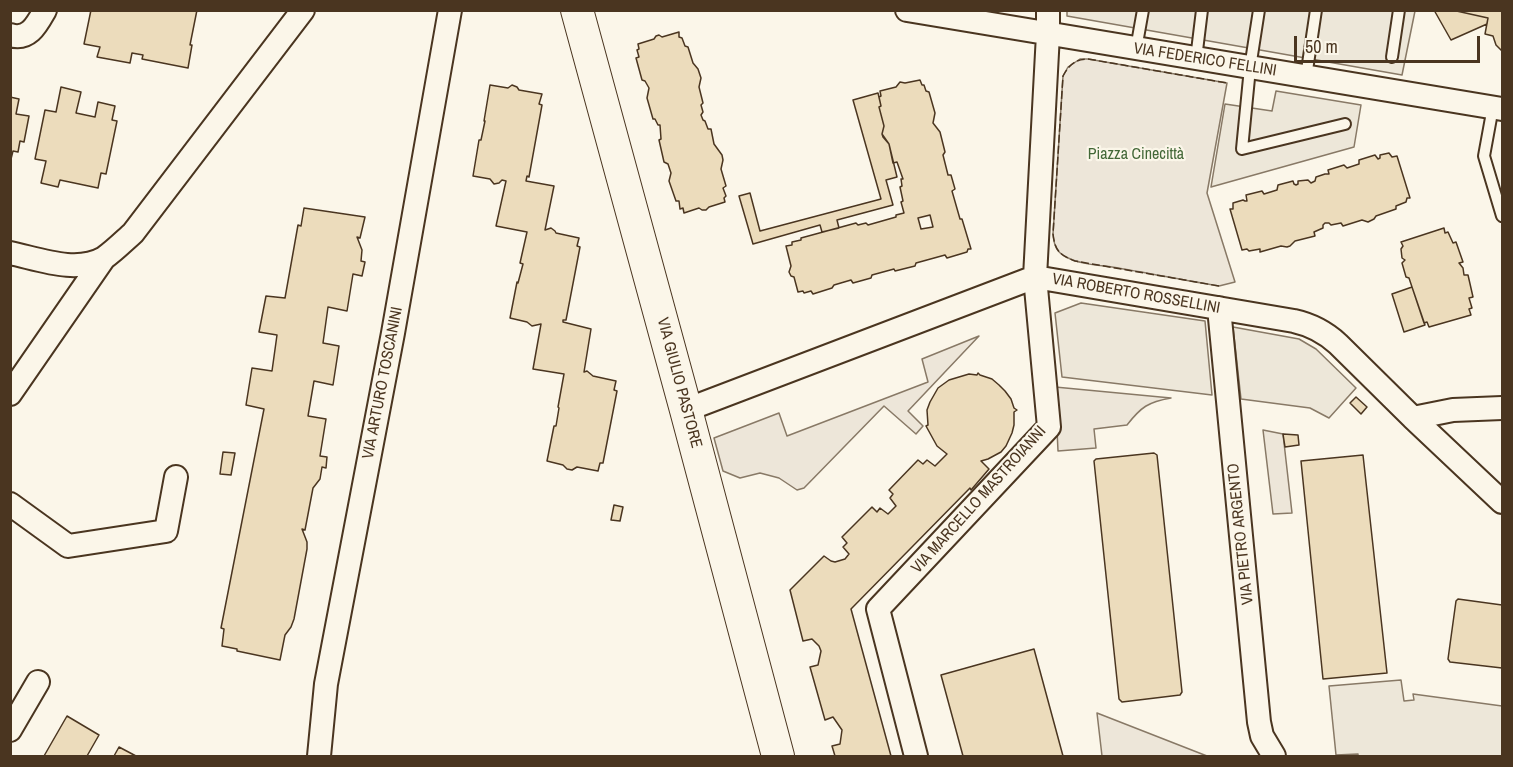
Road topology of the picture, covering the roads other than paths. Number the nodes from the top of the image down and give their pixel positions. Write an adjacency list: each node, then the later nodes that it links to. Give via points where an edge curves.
1 (45, 10): 12 (street, via 26,35)
2 (303, 10): 23 (street, via 133,233)
3 (450, 10): 35 (street, VIA ARTURO TOSCANINI, via 326,684)
4 (577, 10): 28 (street, VIA GIULIO PASTORE)
5 (907, 10): 13 (street, VIA FEDERICO FELLINI)
6 (1048, 10): 13 (street, VIA MARCELLO MASTROIANNI)
7 (1143, 10): 14 (lane)
8 (1203, 10): 16 (lane)
9 (1259, 10): 17 (lane)
10 (1316, 10): 18 (lane)
11 (1399, 10): 15 (lane)
12 (10, 34)
13 (1048, 34): 14 (street, VIA FEDERICO FELLINI); 24 (street, VIA MARCELLO MASTROIANNI)
14 (1136, 49): 16 (street, VIA FEDERICO FELLINI)
15 (1392, 57)
16 (1196, 59): 17 (street, VIA FEDERICO FELLINI)
17 (1250, 68): 18 (street, VIA FEDERICO FELLINI); 20 (lane, via 1242,149)
18 (1306, 77): 19 (street, VIA FEDERICO FELLINI)
19 (1498, 108): 21 (lane, via 1484,156)
20 (1345, 124)
21 (1503, 216)
22 (10, 253): 23 (street, via 63,264 86,265)
23 (104, 258): 26 (street)
24 (1035, 277): 25 (street, VIA ROBERTO ROSSELLINI); 28 (street, VIA ROBERTO ROSSELLINI); 37 (street, VIA MARCELLO MASTROIANNI, via 1049,427 878,609)
25 (1219, 308): 29 (street, VIA ROBERTO ROSSELLINI, via 1294,321 1322,331); 38 (street, VIA PIETRO ARGENTO, via 1259,722)
26 (10, 394)
27 (1503, 408): 29 (street, via 1453,410)
28 (686, 410): 36 (street, VIA GIULIO PASTORE)
29 (1413, 418): 31 (street, VIA ROBERTO ROSSELLINI)
30 (176, 477): 32 (street, via 166,531 68,546)
31 (1503, 502)
32 (10, 504)
33 (38, 682): 34 (street)
34 (10, 730)
35 (319, 756)
36 (778, 756)
37 (916, 756)
38 (1274, 756)

